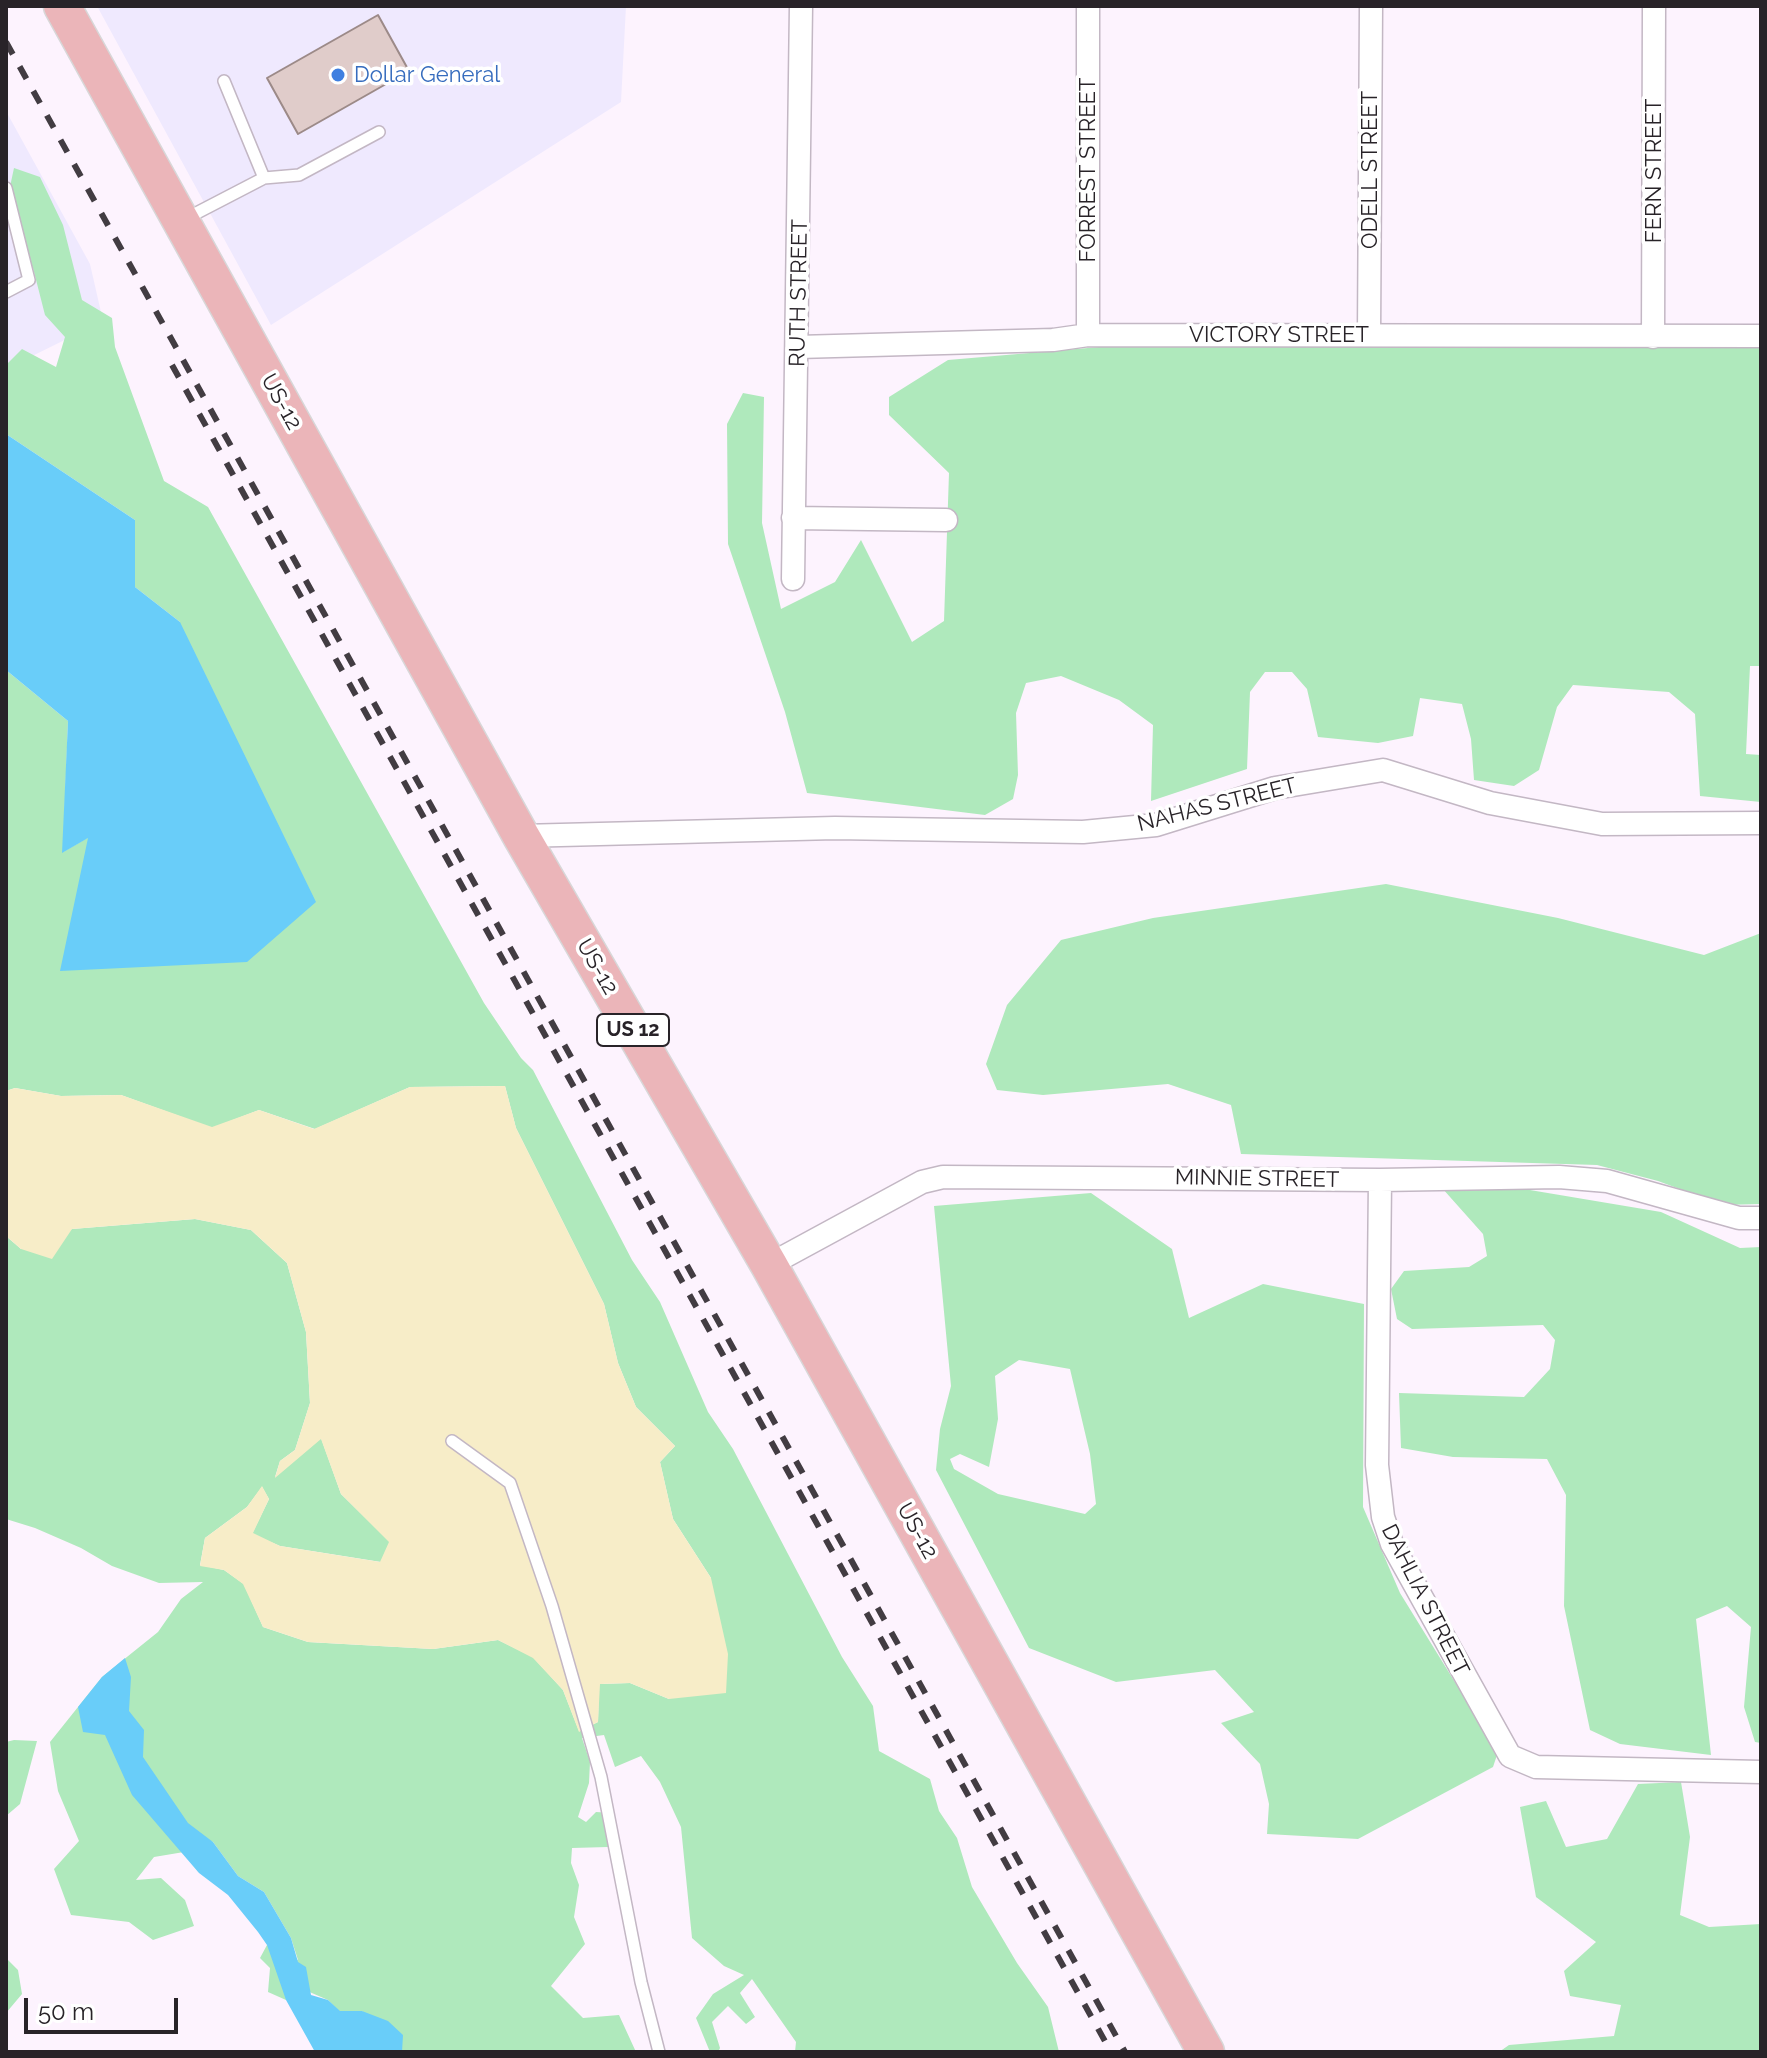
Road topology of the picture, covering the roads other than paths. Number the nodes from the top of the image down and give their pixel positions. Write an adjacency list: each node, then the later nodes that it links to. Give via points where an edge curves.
1 (62, 6): 10 (main road, US-12 / US 12)
2 (801, 6): 16 (street, RUTH STREET)
3 (1088, 6): 12 (street, FORREST STREET)
4 (1371, 6): 13 (street, ODELL STREET)
5 (1654, 6): 15 (street, FERN STREET)
6 (224, 81): 8 (lane)
7 (379, 132): 8 (lane, via 299,175)
8 (264, 178): 10 (lane)
9 (6, 188): 11 (lane, via 29,280)
10 (181, 221): 21 (main road, US-12 / US 12)
11 (6, 292)
12 (1088, 335): 13 (street, VICTORY STREET); 16 (street, VICTORY STREET)
13 (1369, 335): 15 (street, VICTORY STREET)
14 (1761, 336): 15 (street, VICTORY STREET)
15 (1653, 337)
16 (798, 347): 17 (street, RUTH STREET)
17 (793, 518): 18 (street); 19 (street, RUTH STREET)
18 (946, 520)
19 (793, 579)
20 (1761, 823): 21 (street, NAHAS STREET, via 1602,824 1490,803 1383,770 1275,788 1156,825 1083,832 835,828)
21 (521, 836): 24 (main road, US-12 / US 12)
22 (1380, 1180): 23 (street, MINNIE STREET, via 1607,1181 1739,1218); 24 (street, MINNIE STREET, via 943,1177 922,1182); 26 (street, DAHLIA STREET, via 1377,1465 1383,1517 1392,1544 1510,1756 1536,1767)
23 (1761, 1218)
24 (769, 1265): 28 (main road, US-12 / US 12)
25 (452, 1441): 27 (lane, via 510,1483 552,1606 601,1777)
26 (1761, 1772)
27 (659, 2052)
28 (1206, 2052)

